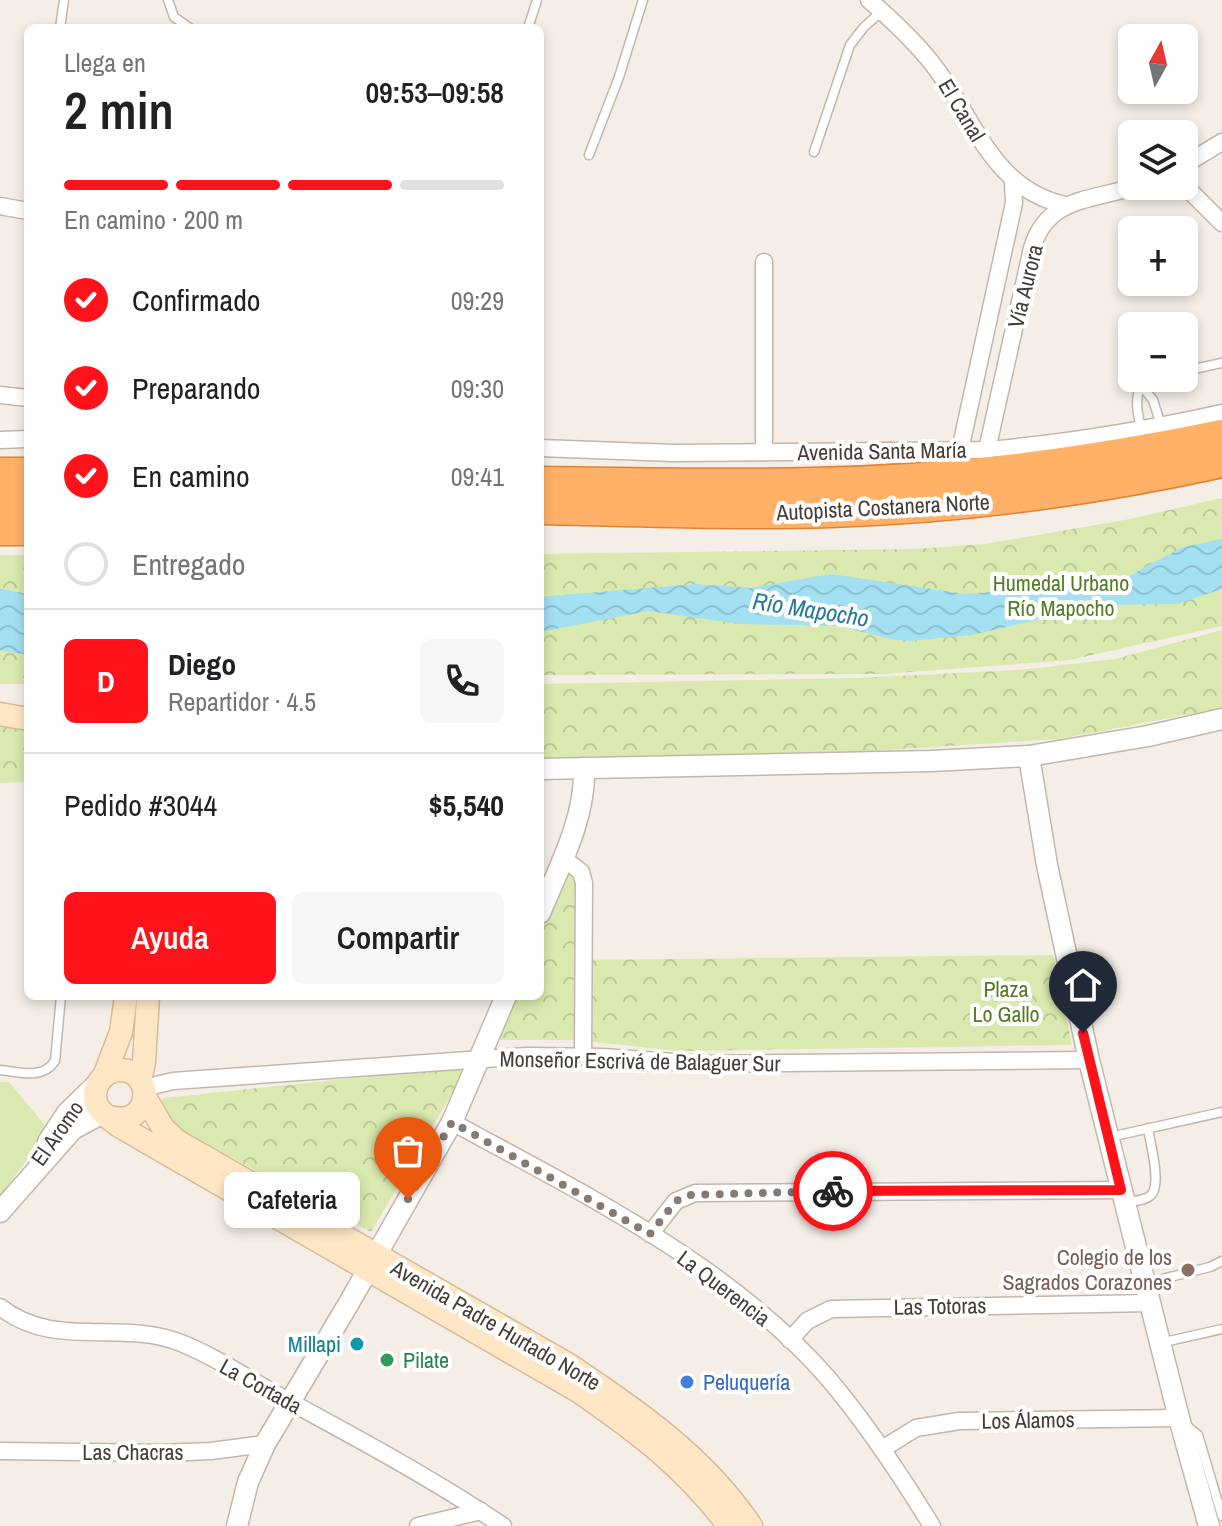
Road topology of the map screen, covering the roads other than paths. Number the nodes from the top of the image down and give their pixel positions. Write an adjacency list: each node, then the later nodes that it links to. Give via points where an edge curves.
1 (64, 0): 6 (lane)
2 (168, 0): 7 (lane, via 174,17)
3 (537, 0): 8 (lane)
4 (643, 0): 11 (lane)
5 (875, 6): 10 (lane, via 850,45); 13 (street, El Canal, via 934,65 981,143)
6 (61, 24)
7 (184, 24)
8 (529, 24)
9 (1222, 142): 12 (street)
10 (814, 152)
11 (589, 155)
12 (1198, 157)
13 (1013, 181): 16 (street, El Canal); 34 (street, Vía Aurora, via 1014,203)
14 (1118, 191): 16 (street)
15 (1198, 199): 19 (street)
16 (1065, 205): 35 (street, Vía Aurora, via 1045,221 1035,238)
17 (0, 206): 18 (street)
18 (24, 210)
19 (1222, 223)
20 (764, 262): 36 (street)
21 (1222, 363): 22 (lane)
22 (1198, 368)
23 (1140, 392): 29 (lane, via 1136,404)
24 (1149, 392): 28 (lane)
25 (0, 395): 26 (street)
26 (24, 398)
27 (1222, 413): 28 (street, Avenida Santa María)
28 (1161, 426): 29 (street, Avenida Santa María)
29 (1141, 429): 35 (street, Avenida Santa María)
30 (1222, 435): 40 (highway, Autopista Costanera Norte, via 1084,461 905,479)
31 (24, 439): 32 (street)
32 (0, 440)
33 (544, 448): 36 (street, Avenida Santa María)
34 (960, 450): 35 (street, Avenida Santa María); 36 (street, Avenida Santa María)
35 (987, 450)
36 (764, 452)
37 (1222, 462): 43 (highway, Autopista Costanera Norte, via 1083,489 910,508)
38 (0, 473): 39 (highway)
39 (24, 473)
40 (544, 482)
41 (0, 501): 42 (highway)
42 (24, 501)
43 (544, 509)
44 (0, 530): 45 (highway)
45 (24, 530)
46 (0, 706): 47 (main road)
47 (24, 707)
48 (0, 714): 49 (main road)
49 (24, 718)
50 (1222, 719): 51 (street)
51 (1029, 756): 52 (street); 62 (street)
52 (584, 768): 53 (street); 54 (street, via 578,818)
53 (544, 769)
54 (562, 857): 55 (street); 60 (street, via 581,872 584,883)
55 (544, 903)
56 (61, 1000): 63 (lane, via 51,1067 37,1074)
57 (125, 1000): 64 (main road, via 121,1032)
58 (148, 1000): 65 (main road)
59 (504, 1000): 61 (street)
60 (583, 1056): 61 (street, Monseñor Escrivá de Balaguer Sur); 62 (street, Monseñor Escrivá de Balaguer Sur, via 701,1064)
61 (480, 1060): 65 (street, Monseñor Escrivá de Balaguer Sur, via 173,1081); 68 (street)
62 (1089, 1060): 70 (street)
63 (0, 1070)
64 (101, 1079): 65 (main road, via 128,1071); 67 (main road, via 95,1094); 71 (street, El Aromo, via 67,1113)
65 (143, 1088): 67 (main road, via 143,1105 133,1116); 76 (main road, Avenida Padre Hurtado Norte, via 163,1128 177,1141)
66 (1222, 1112): 69 (lane)
67 (106, 1115): 71 (street, El Aromo, via 73,1129); 76 (main road, Avenida Padre Hurtado Norte)
68 (452, 1122): 74 (street, La Querencia); 76 (street)
69 (1148, 1128): 70 (lane); 72 (lane, via 1155,1187 1145,1198)
70 (1108, 1138): 72 (street)
71 (21, 1186): 73 (street, El Aromo)
72 (1123, 1196): 74 (street, via 695,1193 676,1201); 77 (street)
73 (0, 1212)
74 (650, 1234): 80 (street, La Querencia, via 706,1271)
75 (1222, 1261): 77 (lane)
76 (372, 1263): 82 (street); 92 (main road, Avenida Padre Hurtado Norte, via 638,1432 679,1467); 93 (main road, Avenida Padre Hurtado Norte, via 566,1363 627,1404 705,1468)
77 (1148, 1293): 80 (street, Las Totoras, via 831,1309 807,1321); 81 (street)
78 (0, 1307): 82 (street, La Cortada, via 49,1330 168,1338)
79 (1222, 1329): 81 (lane)
80 (790, 1340): 85 (street, La Querencia)
81 (1160, 1343): 83 (street)
82 (290, 1402): 84 (street); 87 (street, La Cortada)
83 (1179, 1418): 85 (street, Los Álamos, via 959,1421 916,1428); 88 (lane, via 1198,1435); 95 (street)
84 (265, 1444): 86 (street, Las Chacras, via 199,1452); 89 (street)
85 (884, 1448): 94 (street, La Querencia)
86 (0, 1451)
87 (481, 1511): 90 (street); 91 (street, La Cortada)
88 (1222, 1516)
89 (237, 1526)
90 (418, 1526)
91 (503, 1526)
92 (729, 1526)
93 (751, 1526)
94 (932, 1526)
95 (1209, 1526)

